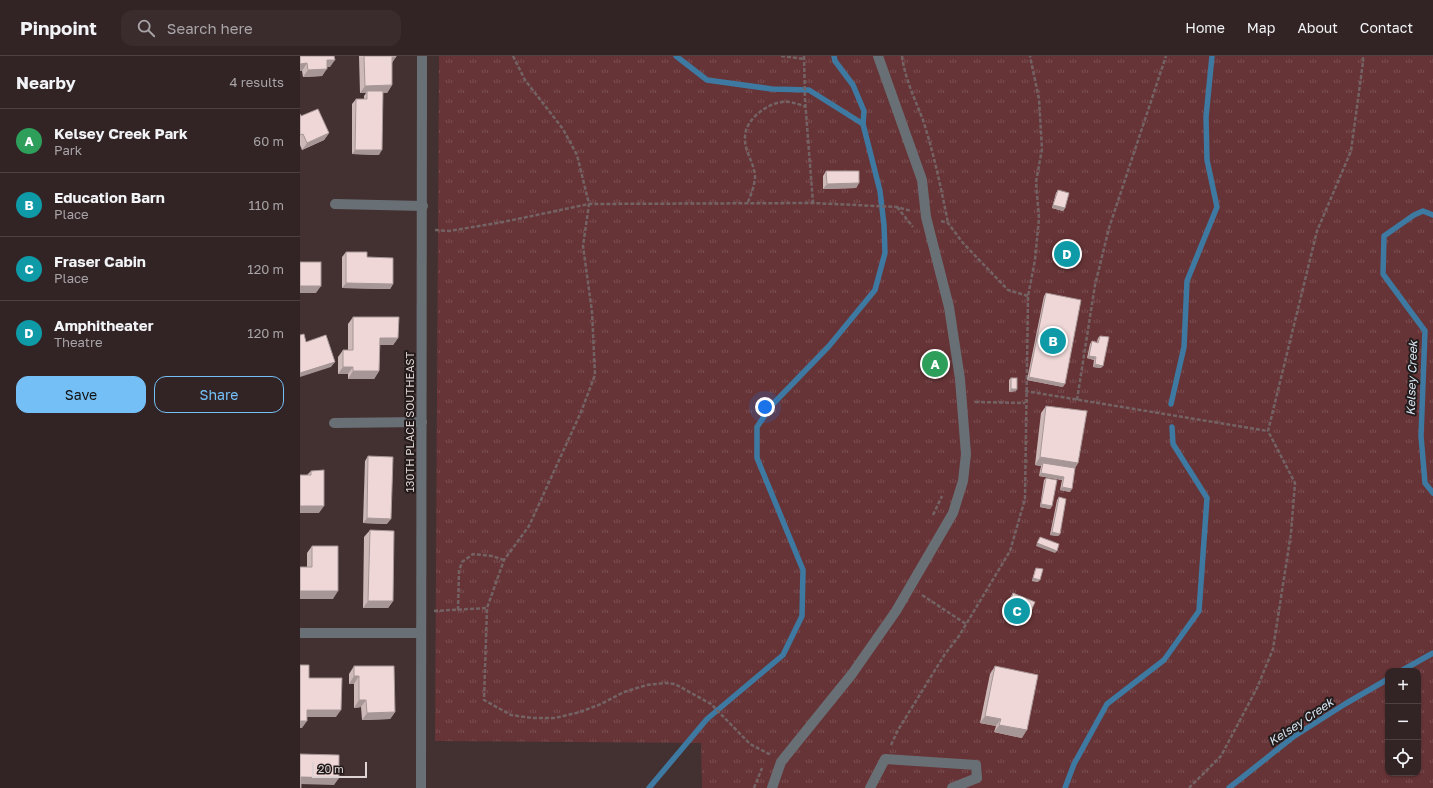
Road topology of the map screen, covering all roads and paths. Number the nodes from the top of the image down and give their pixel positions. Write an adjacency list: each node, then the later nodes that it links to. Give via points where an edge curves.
1 (422, 56): 15 (street, 130TH PLACE SOUTHEAST)
2 (513, 56): 14 (path, via 525,80 563,129 577,155)
3 (781, 56): 9 (path)
4 (878, 56): 17 (street, via 922,180)
5 (902, 56): 18 (path, via 904,72 923,120)
6 (1030, 56): 21 (path, via 1039,99 1042,149 1036,182 1039,218)
7 (1166, 56): 23 (path, via 1104,249 1095,285)
8 (1363, 56): 28 (path, via 1351,151 1317,231)
9 (804, 57): 10 (path)
10 (806, 107): 11 (path, via 794,102 772,104 756,115 749,124 744,144 755,176); 12 (path)
11 (748, 202): 12 (path); 14 (path)
12 (813, 203): 16 (path)
13 (335, 204): 15 (street)
14 (589, 204): 19 (path, via 449,231); 31 (path, via 584,246 596,375 529,526)
15 (423, 206): 19 (street, 130TH PLACE SOUTHEAST)
16 (897, 207): 17 (path); 20 (path)
17 (926, 217): 18 (path); 42 (street, via 950,307 960,379 966,454 962,481 953,513 896,611 852,674)
18 (948, 223): 21 (path, via 963,243 1008,290)
19 (423, 230): 26 (street, 130TH PLACE SOUTHEAST)
20 (916, 231)
21 (1028, 296): 22 (path)
22 (1025, 391): 23 (path); 25 (path)
23 (1077, 400): 28 (path)
24 (972, 402): 25 (path)
25 (1025, 403): 36 (path, via 1025,499 1010,550)
26 (422, 422): 27 (street); 38 (street, 130TH PLACE SOUTHEAST)
27 (334, 423)
28 (1268, 431): 47 (path, via 1294,483 1291,533 1273,649 1257,688 1221,756)
29 (944, 492): 30 (path)
30 (930, 522)
31 (504, 560): 33 (path); 34 (path, via 472,554 462,562 459,571)
32 (920, 594): 36 (path)
33 (487, 608): 34 (path); 40 (path, via 484,700 511,715 554,718 580,712 624,692 648,685 675,684 711,704 750,744)
34 (458, 610): 35 (path)
35 (432, 612)
36 (966, 624): 41 (path, via 898,730)
37 (300, 633): 38 (street)
38 (420, 634): 43 (street, 130TH PLACE SOUTHEAST)
39 (773, 749): 40 (path)
40 (769, 754): 42 (path)
41 (885, 759): 45 (street); 46 (street, via 976,765 977,778)
42 (781, 762): 44 (street)
43 (421, 788)
44 (772, 788)
45 (870, 788)
46 (952, 788)
47 (1189, 788)

